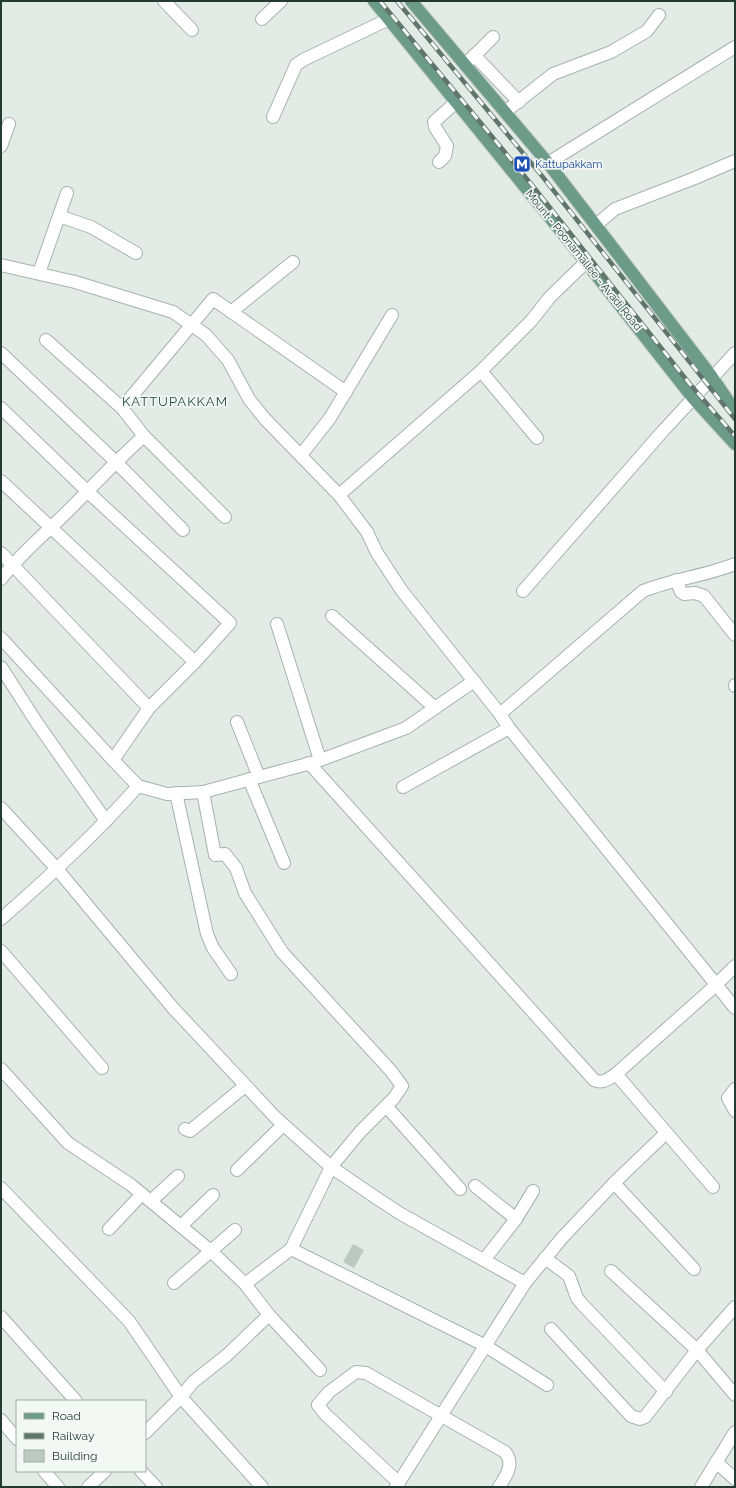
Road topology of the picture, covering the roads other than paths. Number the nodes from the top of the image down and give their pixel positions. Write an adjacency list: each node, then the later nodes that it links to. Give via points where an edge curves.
1 (164, 1): 8 (street)
2 (281, 1): 6 (street)
3 (374, 1): 7 (main road, Mount - Poonamallee - Avadi Road)
4 (411, 1): 12 (main road)
5 (660, 15): 14 (street, via 647,31 611,52 553,74)
6 (262, 19)
7 (389, 19): 13 (main road, Mount - Poonamallee - Avadi Road); 16 (street, via 296,65)
8 (192, 30)
9 (493, 37): 11 (street)
10 (735, 47): 21 (street)
11 (474, 55): 12 (street); 14 (street)
12 (465, 65): 15 (main road)
13 (456, 102): 20 (street, via 434,122 447,146 445,156); 27 (main road, Mount - Poonamallee - Avadi Road)
14 (519, 102): 15 (street)
15 (505, 112): 21 (main road)
16 (273, 116)
17 (9, 124): 18 (street)
18 (1, 146)
19 (735, 161): 24 (street, via 615,209)
20 (439, 162)
21 (548, 163): 24 (main road)
22 (67, 193): 23 (street)
23 (59, 216): 25 (street, via 91,227); 29 (street)
24 (596, 225): 37 (main road)
25 (136, 253)
26 (293, 262): 30 (street)
27 (586, 262): 36 (street, via 550,296 531,321); 39 (main road, Mount - Poonamallee - Avadi Road)
28 (1, 265): 29 (street)
29 (39, 274): 32 (street, via 129,297 173,312)
30 (231, 312): 32 (street, via 213,299); 38 (street)
31 (392, 314): 38 (street)
32 (193, 325): 41 (street); 46 (street, via 206,335 228,360 249,400)
33 (46, 340): 41 (street)
34 (1, 352): 47 (street)
35 (735, 353): 37 (street)
36 (481, 371): 44 (street); 50 (street)
37 (712, 377): 39 (street); 42 (main road)
38 (346, 392): 46 (street, via 321,431)
39 (693, 398): 45 (main road, Mount - Poonamallee - Avadi Road); 59 (street)
40 (1, 408): 49 (street)
41 (122, 408): 43 (street)
42 (735, 411)
43 (144, 436): 47 (street); 51 (street)
44 (537, 438)
45 (735, 444)
46 (301, 455): 50 (street)
47 (115, 461): 49 (street); 53 (street)
48 (1, 481): 52 (street)
49 (88, 492): 52 (street); 64 (street, via 230,623)
50 (339, 495): 66 (street, via 367,532 377,553 402,591)
51 (225, 517)
52 (50, 529): 55 (street); 64 (street)
53 (183, 530)
54 (1, 553): 55 (street)
55 (13, 564): 57 (street); 67 (street)
56 (735, 564): 58 (street, via 722,570)
57 (1, 579)
58 (676, 580): 62 (street, via 684,594 695,593 704,596); 69 (street, via 643,591)
59 (523, 591)
60 (332, 616): 68 (street)
61 (277, 624): 73 (street)
62 (735, 635)
63 (1, 638): 72 (street)
64 (195, 662): 67 (street)
65 (1, 667): 80 (street)
66 (474, 681): 68 (street); 69 (street)
67 (148, 708): 72 (street)
68 (435, 708): 73 (street, via 406,728)
69 (500, 714): 71 (street)
70 (237, 722): 74 (street)
71 (509, 728): 76 (street); 87 (street)
72 (113, 760): 75 (street)
73 (314, 762): 74 (street); 91 (street, via 594,1080 605,1081)
74 (254, 778): 77 (street); 81 (street)
75 (138, 786): 78 (street, via 167,794); 80 (street)
76 (403, 787)
77 (203, 792): 78 (street); 94 (street, via 215,855 225,854 236,868 245,893 282,952 402,1086)
78 (176, 793): 86 (street, via 207,934 213,948)
79 (1, 808): 82 (street)
80 (106, 821): 82 (street)
81 (284, 863)
82 (57, 869): 83 (street); 92 (street, via 173,1008)
83 (1, 919)
84 (1, 951): 89 (street)
85 (735, 966): 87 (street)
86 (231, 974)
87 (716, 985): 88 (street); 91 (street)
88 (735, 1008)
89 (102, 1068)
90 (1, 1069): 109 (street, via 68,1142)
91 (616, 1074): 98 (street)
92 (245, 1086): 96 (street); 97 (street, via 190,1131)
93 (735, 1089): 95 (street, via 728,1098)
94 (386, 1106): 99 (street); 106 (street)
95 (735, 1111)
96 (283, 1125): 99 (street); 100 (street)
97 (185, 1129)
98 (666, 1133): 102 (street); 104 (street)
99 (331, 1167): 114 (street); 117 (street, via 401,1214)
100 (237, 1170)
101 (178, 1176): 109 (street)
102 (614, 1183): 116 (street); 118 (street)
103 (475, 1186): 110 (street)
104 (713, 1187)
105 (1, 1188): 133 (street, via 129,1322)
106 (460, 1188)
107 (533, 1191): 110 (street)
108 (213, 1195): 111 (street)
109 (146, 1198): 111 (street); 112 (street)
110 (516, 1219): 117 (street)
111 (181, 1226): 115 (street)
112 (109, 1229)
113 (235, 1230): 115 (street)
114 (291, 1248): 122 (street); 127 (street)
115 (212, 1252): 120 (street); 122 (street)
116 (545, 1258): 121 (street); 131 (street, via 569,1276 577,1298 582,1304)
117 (484, 1260): 121 (street)
118 (694, 1269)
119 (611, 1271): 128 (street)
120 (174, 1283)
121 (525, 1283): 127 (street)
122 (245, 1284): 124 (street)
123 (735, 1307): 128 (street)
124 (269, 1315): 129 (street); 133 (street, via 227,1355 193,1382)
125 (1, 1317): 134 (street)
126 (551, 1329): 131 (street, via 631,1416 640,1419 645,1417)
127 (484, 1345): 130 (street); 135 (street)
128 (697, 1350): 131 (street); 132 (street)
129 (320, 1370)
130 (547, 1385)
131 (666, 1392)
132 (735, 1395)
133 (181, 1397): 137 (street); 149 (street)
134 (75, 1400)
135 (440, 1416): 145 (street); 145 (street, via 366,1373 356,1372 329,1392 318,1405); 150 (street, via 505,1452 510,1465)
136 (1, 1420): 139 (street)
137 (146, 1432)
138 (735, 1432): 140 (street)
139 (16, 1438)
140 (716, 1462): 144 (street); 151 (street)
141 (45, 1472): 146 (street)
142 (104, 1472): 147 (street)
143 (142, 1472): 148 (street)
144 (735, 1479)
145 (398, 1485)
146 (58, 1487)
147 (88, 1487)
148 (156, 1487)
149 (262, 1487)
150 (499, 1487)
151 (701, 1487)

